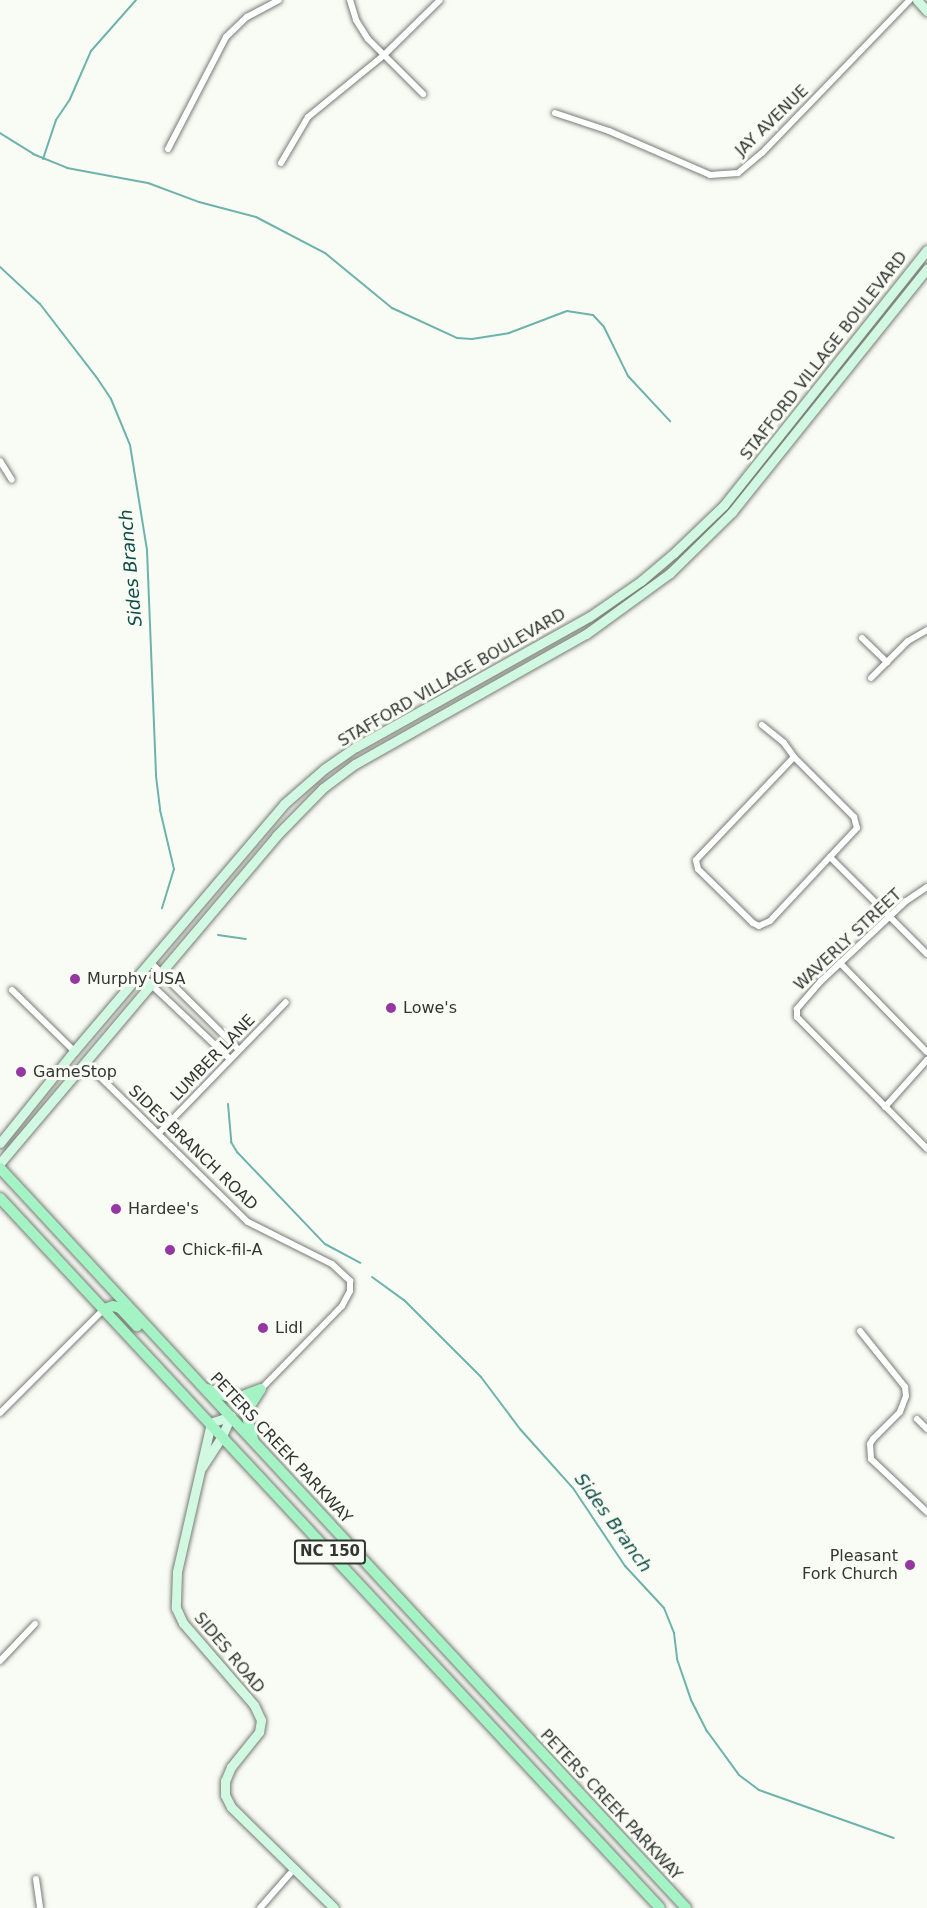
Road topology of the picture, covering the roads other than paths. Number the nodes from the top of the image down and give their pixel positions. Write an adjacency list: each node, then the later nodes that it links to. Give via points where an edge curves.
1 (279, 0): 10 (street, via 247,17 226,37)
2 (350, 0): 7 (street, via 362,31)
3 (440, 0): 7 (street)
4 (910, 0): 9 (street, JAY AVENUE, via 738,173 710,176 609,131)
5 (917, 0): 6 (main road)
6 (927, 11)
7 (384, 55): 8 (street); 11 (street, via 308,117)
8 (423, 93)
9 (555, 113)
10 (168, 149)
11 (281, 163)
12 (927, 250): 26 (main road, STAFFORD VILLAGE BOULEVARD, via 724,505 674,553 589,617 356,747 324,769 284,804)
13 (927, 269): 28 (main road, STAFFORD VILLAGE BOULEVARD, via 738,505 693,552 602,624 355,764 323,788 276,836)
14 (0, 461): 15 (street)
15 (12, 480)
16 (927, 630): 18 (street, via 914,636)
17 (862, 638): 18 (street)
18 (887, 662): 19 (street)
19 (871, 678)
20 (762, 725): 21 (street)
21 (794, 757): 22 (street, via 854,817 856,828); 22 (street, via 698,855 696,865 759,926 770,921)
22 (830, 857): 24 (street)
23 (927, 887): 24 (street, WAVERLY STREET)
24 (891, 916): 25 (street); 27 (street, WAVERLY STREET)
25 (927, 954)
26 (150, 962): 28 (street); 29 (main road, STAFFORD VILLAGE BOULEVARD)
27 (840, 963): 37 (street); 41 (street, WAVERLY STREET, via 803,1000 797,1017)
28 (162, 972): 30 (main road, STAFFORD VILLAGE BOULEVARD); 33 (street)
29 (140, 974): 30 (street); 36 (main road, STAFFORD VILLAGE BOULEVARD)
30 (151, 984): 34 (street); 40 (main road, STAFFORD VILLAGE BOULEVARD)
31 (12, 990): 36 (street)
32 (286, 1002): 35 (street, LUMBER LANE)
33 (201, 1011): 34 (street); 35 (street)
34 (192, 1020): 38 (street)
35 (238, 1050): 38 (street, LUMBER LANE)
36 (74, 1051): 43 (main road, STAFFORD VILLAGE BOULEVARD)
37 (927, 1052)
38 (230, 1059): 42 (street, LUMBER LANE)
39 (927, 1060): 41 (street)
40 (85, 1062): 42 (street, SIDES BRANCH ROAD); 45 (main road, STAFFORD VILLAGE BOULEVARD)
41 (885, 1107): 44 (street)
42 (159, 1133): 52 (street, SIDES BRANCH ROAD, via 248,1222 332,1264 350,1281 350,1291 342,1306)
43 (0, 1143)
44 (927, 1149)
45 (0, 1163)
46 (0, 1168): 50 (main road, PETERS CREEK PARKWAY / NC 150)
47 (0, 1198): 48 (main road, PETERS CREEK PARKWAY / NC 150)
48 (104, 1309): 50 (main road, via 120,1308 157,1347); 53 (street); 56 (main road, PETERS CREEK PARKWAY / NC 150)
49 (860, 1330): 61 (street, via 905,1387 906,1396 900,1412 870,1444 871,1459)
50 (179, 1360): 51 (main road, PETERS CREEK PARKWAY / NC 150)
51 (204, 1388): 52 (main road, via 240,1397); 54 (main road, PETERS CREEK PARKWAY / NC 150)
52 (261, 1389): 59 (main road, via 246,1412)
53 (0, 1413)
54 (231, 1416): 56 (main road); 58 (main road, SIDES ROAD); 59 (main road, PETERS CREEK PARKWAY / NC 150)
55 (917, 1419): 57 (street)
56 (211, 1423): 58 (main road, PETERS CREEK PARKWAY / NC 150); 60 (main road, SIDES ROAD)
57 (927, 1429)
58 (222, 1436): 60 (main road, SIDES ROAD); 70 (main road, PETERS CREEK PARKWAY / NC 150)
59 (254, 1440): 66 (main road, PETERS CREEK PARKWAY / NC 150)
60 (199, 1472): 64 (main road, SIDES ROAD, via 177,1572 176,1608 188,1630 254,1705 261,1720 260,1732 231,1767 225,1795 231,1807)
61 (927, 1512)
62 (35, 1623): 63 (street)
63 (0, 1661)
64 (295, 1868): 68 (street); 69 (main road, SIDES ROAD)
65 (36, 1879): 67 (street)
66 (684, 1906)
67 (40, 1908)
68 (261, 1908)
69 (334, 1908)
70 (660, 1908)

